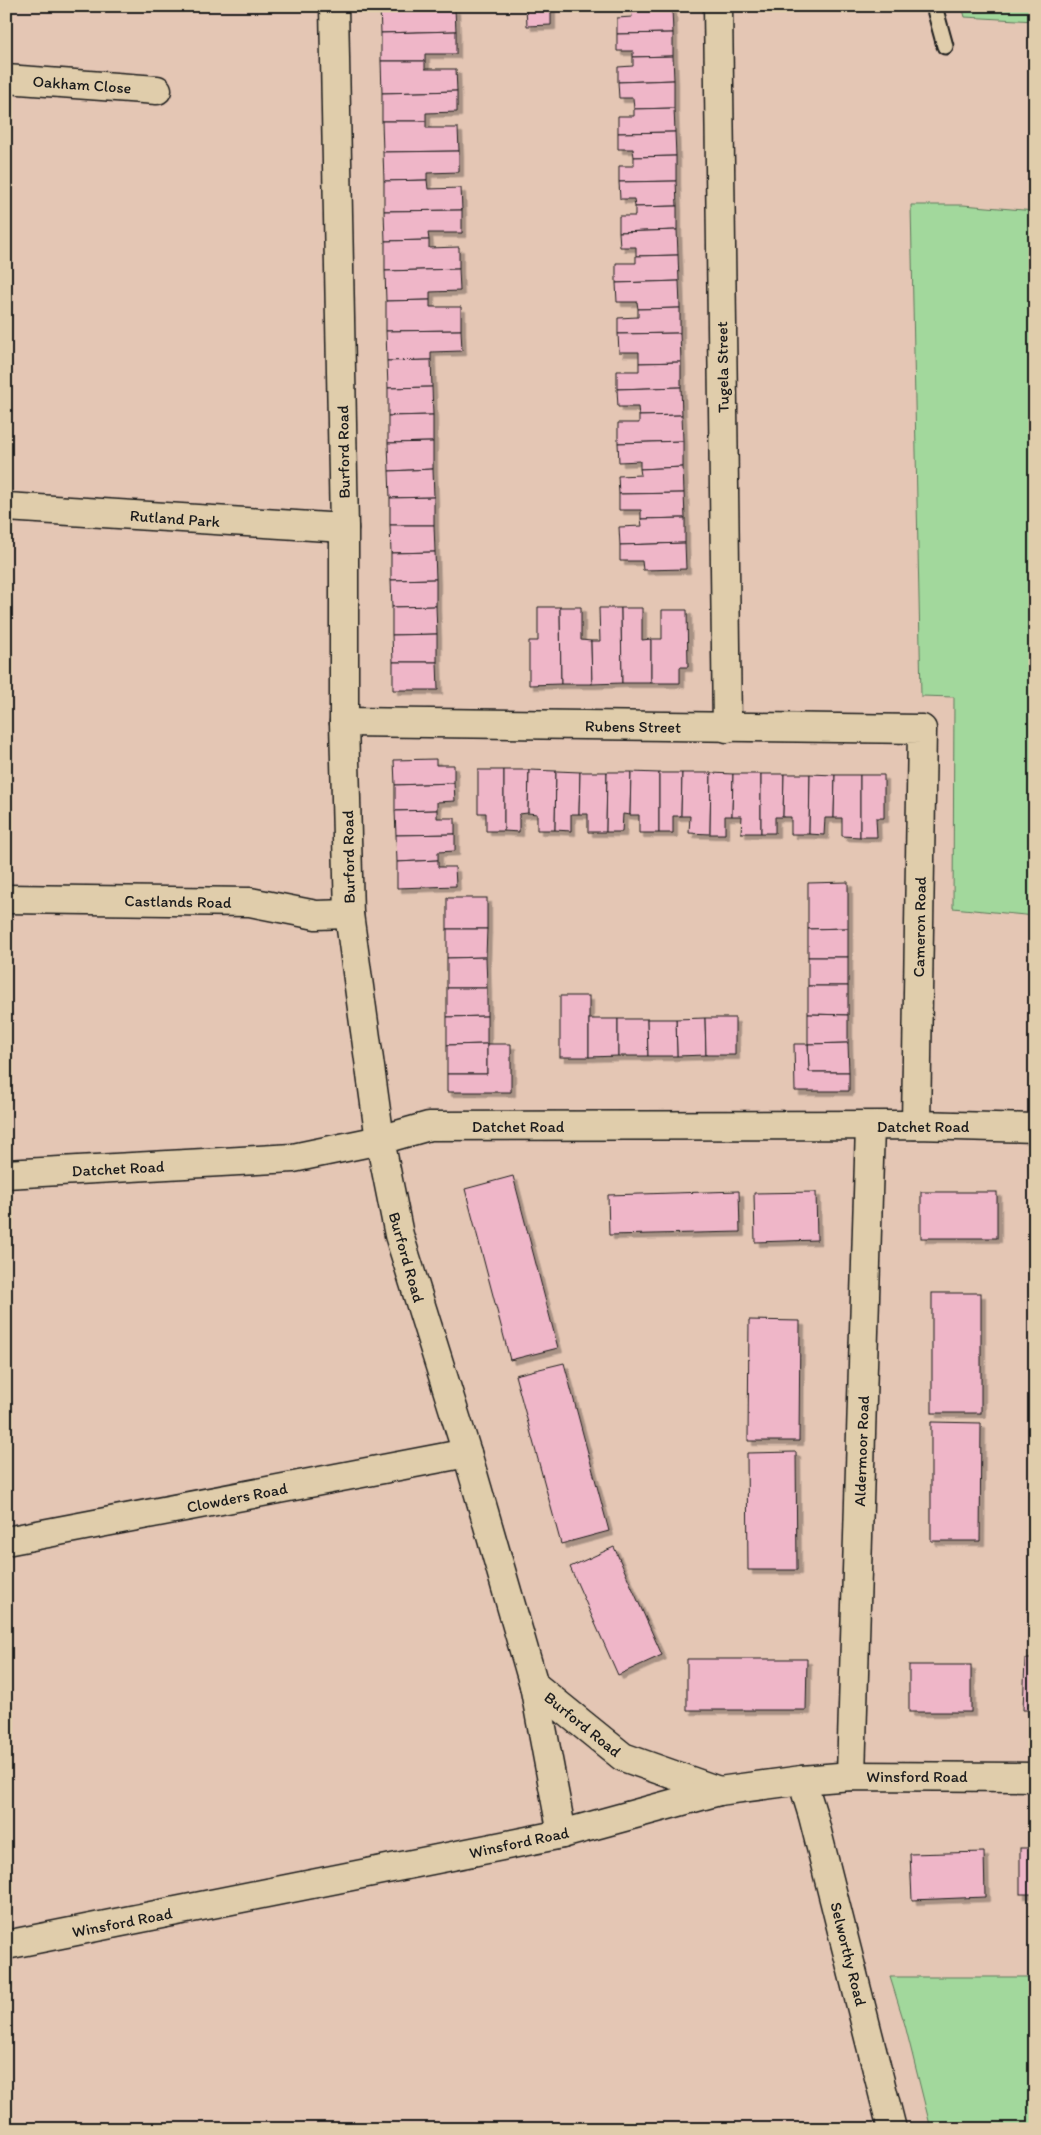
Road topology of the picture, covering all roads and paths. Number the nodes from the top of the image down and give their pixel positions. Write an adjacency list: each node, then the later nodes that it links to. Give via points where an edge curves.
1 (334, 6): 8 (street, Burford Road)
2 (718, 6): 10 (street, Tugela Street)
3 (934, 6): 4 (lane)
4 (945, 46)
5 (6, 79): 6 (street, Oakham Close)
6 (157, 90)
7 (6, 507): 8 (street, Rutland Park)
8 (344, 528): 9 (street, Burford Road)
9 (344, 722): 10 (street, Rubens Street); 13 (street, Burford Road)
10 (727, 728): 11 (street, Rubens Street)
11 (922, 729): 14 (street, Cameron Road)
12 (6, 899): 13 (street, Castlands Road, via 250,902 316,915)
13 (349, 914): 17 (street, Burford Road)
14 (916, 1125): 15 (street, Datchet Road); 16 (street, Datchet Road)
15 (870, 1126): 17 (street, Datchet Road, via 429,1126); 22 (street, Aldermoor Road)
16 (1035, 1128)
17 (380, 1140): 18 (street, Datchet Road, via 293,1158); 19 (street, Burford Road, via 399,1235)
18 (6, 1174)
19 (468, 1453): 20 (street, Clowders Road); 21 (street, Burford Road)
20 (6, 1541)
21 (534, 1685): 25 (street, Burford Road, via 623,1757); 26 (street, Burford Road)
22 (851, 1776): 23 (street, Winsford Road); 24 (street, Winsford Road)
23 (1035, 1777)
24 (802, 1780): 25 (street, Winsford Road); 28 (street, Selworthy Road)
25 (719, 1792): 26 (street, Winsford Road)
26 (562, 1834): 27 (street, Winsford Road)
27 (6, 1945)
28 (892, 2129)

